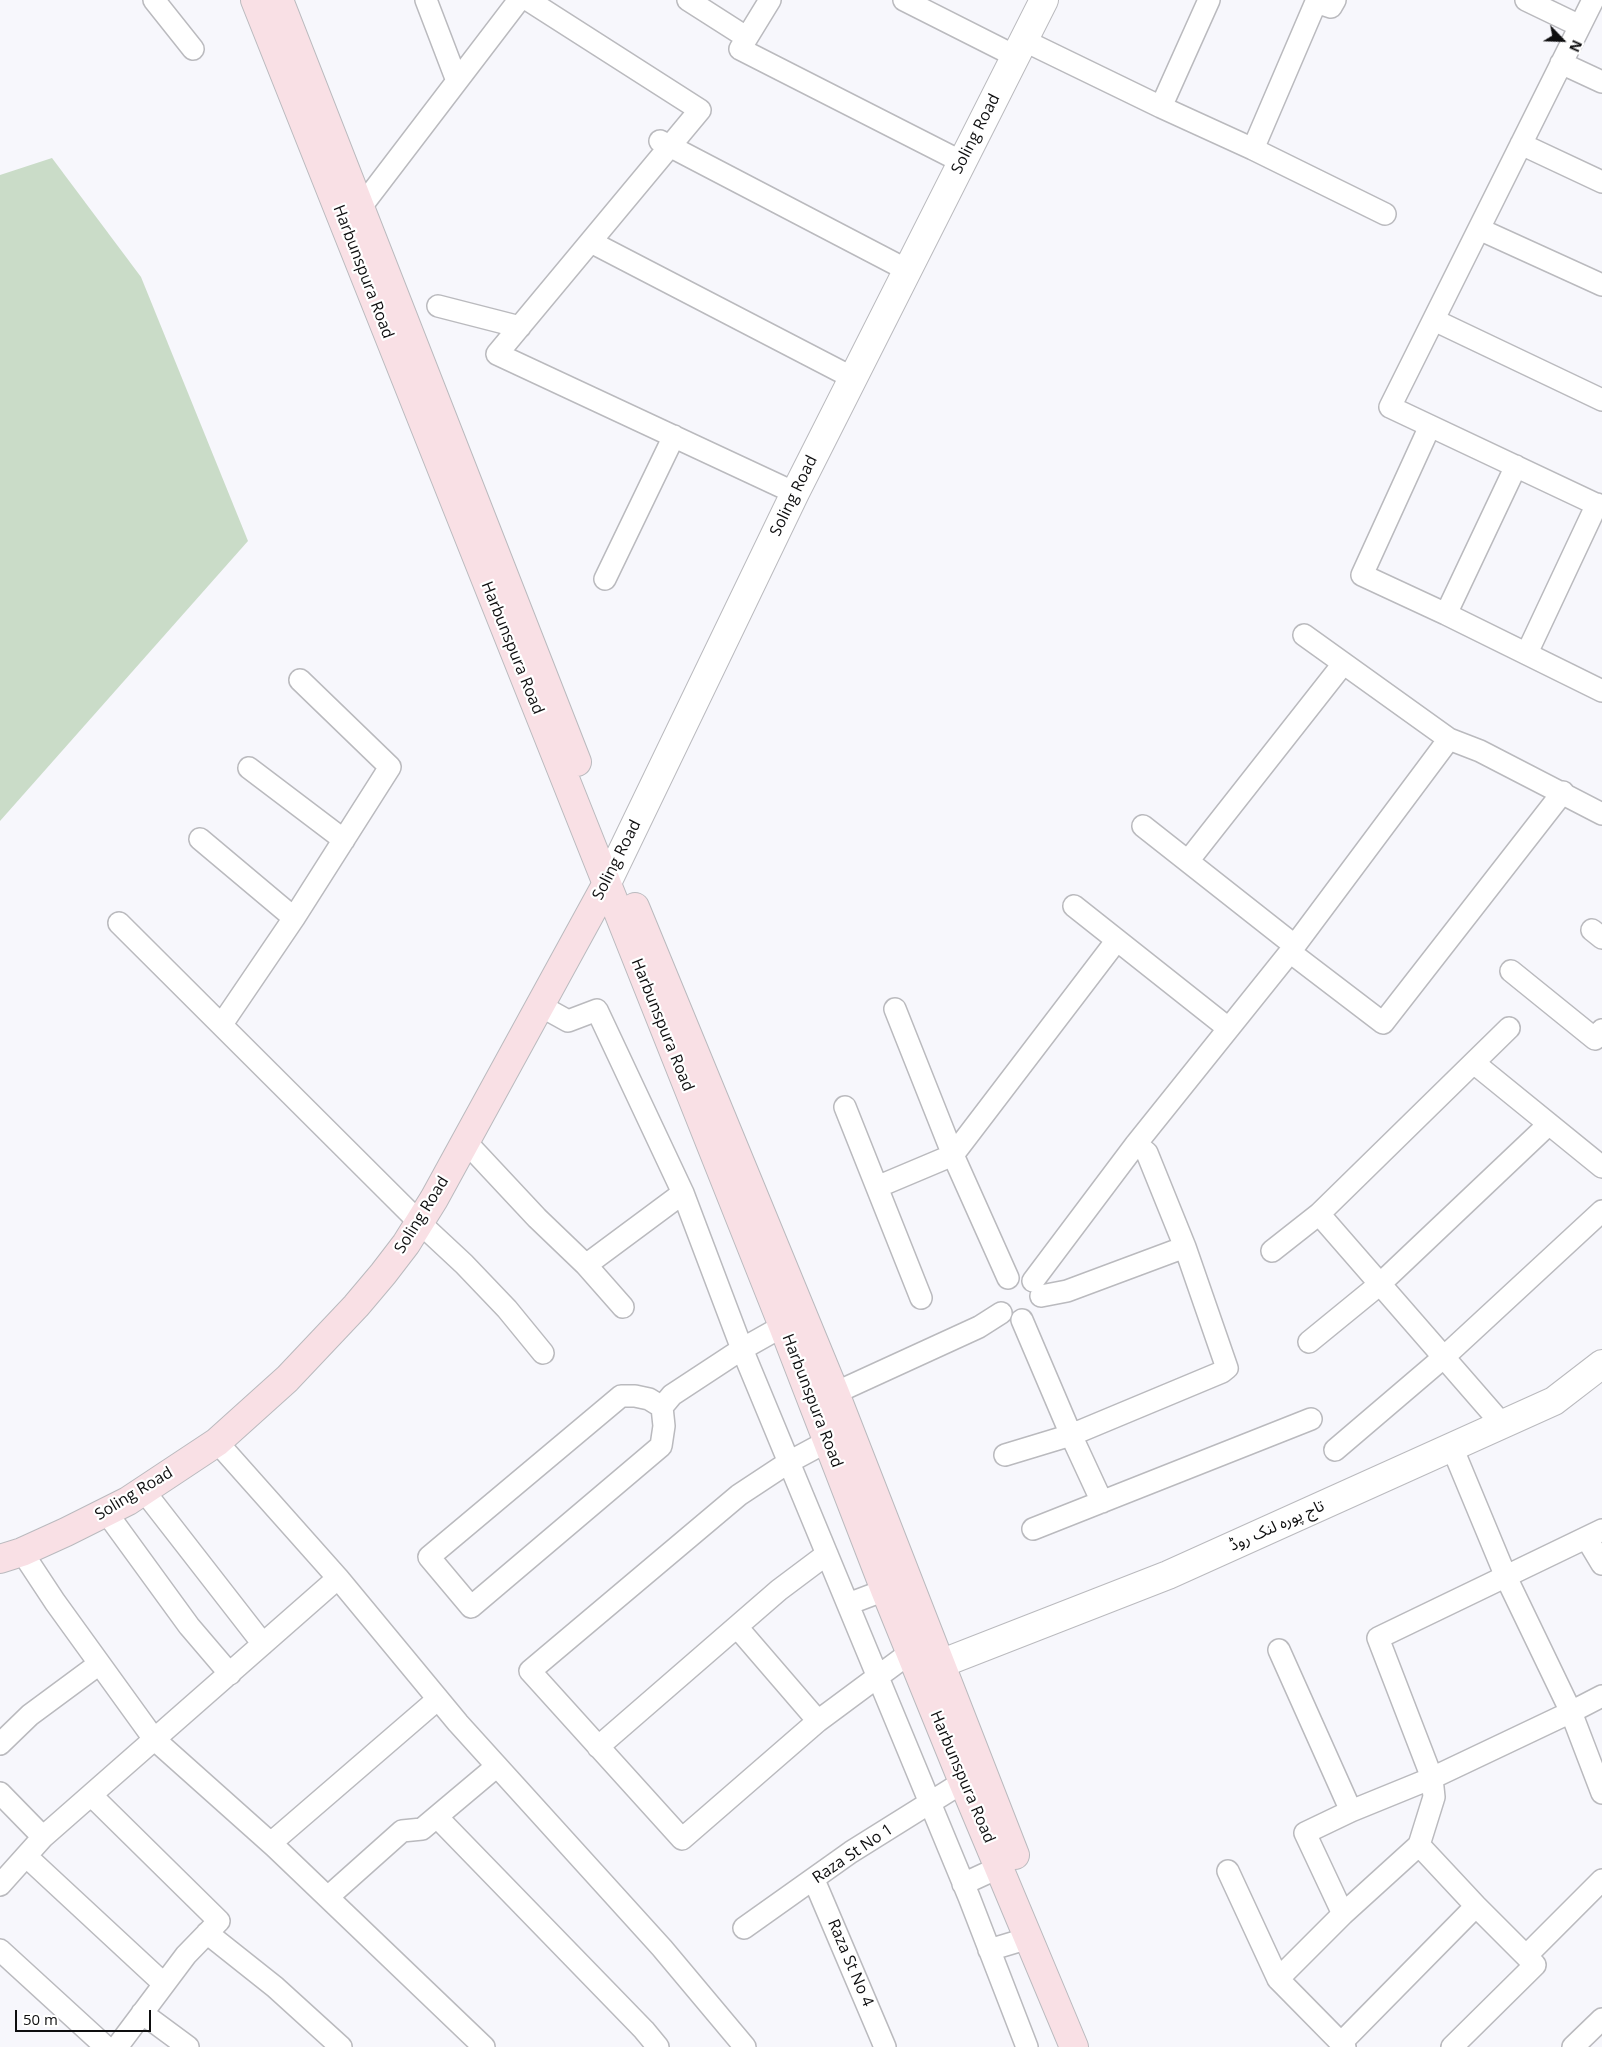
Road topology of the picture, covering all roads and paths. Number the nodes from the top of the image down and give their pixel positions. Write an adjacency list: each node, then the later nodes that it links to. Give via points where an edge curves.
1 (154, 0): 18 (street)
2 (255, 0): 59 (main road, Harbunspura Road)
3 (279, 0): 28 (main road, Harbunspura Road)
4 (426, 0): 20 (street)
5 (519, 0): 20 (street)
6 (528, 0): 23 (street, via 700,110)
7 (688, 0): 16 (street)
8 (770, 0): 16 (street)
9 (904, 0): 17 (street)
10 (1044, 0): 17 (street, Soling Road)
11 (1209, 0): 22 (street)
12 (1335, 0): 25 (street, via 1331,7 1316,2)
13 (1526, 0): 15 (street)
14 (1593, 0): 15 (street)
15 (1580, 26): 19 (street)
16 (746, 37): 26 (street, via 740,47 743,51)
17 (1019, 48): 22 (street); 26 (street, Soling Road)
18 (193, 49)
19 (1562, 63): 21 (street); 24 (street)
20 (458, 81): 28 (street)
21 (1602, 82)
22 (1161, 107): 25 (street)
23 (665, 144): 31 (street); 32 (street)
24 (1521, 144): 27 (street); 30 (street)
25 (1253, 149): 29 (street)
26 (962, 162): 32 (street, Soling Road)
27 (1602, 182)
28 (361, 207): 59 (main road, Harbunspura Road)
29 (1385, 214)
30 (1479, 229): 33 (street); 35 (street)
31 (591, 242): 36 (street); 37 (street)
32 (907, 270): 37 (street, Soling Road)
33 (1602, 285)
34 (438, 306): 36 (street)
35 (1434, 320): 38 (street); 39 (street, via 1390,407)
36 (520, 327): 40 (street, via 497,354)
37 (853, 378): 42 (street, Soling Road)
38 (1602, 400)
39 (1430, 426): 41 (street); 45 (street, via 1362,575)
40 (674, 436): 42 (street); 44 (street)
41 (1516, 466): 43 (street); 45 (street)
42 (795, 493): 59 (street, Soling Road)
43 (1600, 506): 47 (street)
44 (605, 579)
45 (1446, 614): 47 (street)
46 (1304, 635): 48 (street)
47 (1527, 653): 50 (street)
48 (1343, 664): 51 (street); 58 (street)
49 (300, 680): 57 (street, via 390,768)
50 (1602, 691)
51 (1449, 739): 53 (street); 64 (street)
52 (249, 768): 57 (street)
53 (1563, 792): 54 (street); 64 (street, via 1383,1023)
54 (1602, 814)
55 (1143, 826): 58 (street)
56 (200, 839): 61 (street)
57 (344, 840): 61 (street)
58 (1188, 861): 64 (street)
59 (611, 873): 66 (main road, Soling Road); 94 (main road, Harbunspura Road); 100 (main road, Harbunspura Road)
60 (1074, 906): 63 (street)
61 (294, 918): 68 (street)
62 (119, 923): 68 (street)
63 (1117, 940): 69 (street); 77 (street)
64 (1292, 948): 69 (street)
65 (1510, 971): 71 (street, via 1595,1039)
66 (539, 1005): 75 (main road, Soling Road); 80 (street, via 568,1021 597,1010)
67 (895, 1009): 77 (street)
68 (222, 1024): 83 (street)
69 (1228, 1028): 76 (street)
70 (1509, 1028): 72 (street)
71 (1602, 1030)
72 (1474, 1063): 74 (street); 82 (street)
73 (845, 1107): 79 (street)
74 (1549, 1124): 78 (street); 88 (street)
75 (465, 1142): 83 (main road, Soling Road); 86 (street)
76 (1136, 1144): 84 (street, via 1147,1153); 89 (street)
77 (953, 1154): 79 (street); 87 (street)
78 (1602, 1167)
79 (877, 1187): 90 (street)
80 (683, 1193): 86 (street); 96 (street)
81 (1602, 1211): 98 (street)
82 (1319, 1214): 85 (street); 88 (street)
83 (420, 1223): 97 (street, via 507,1309); 106 (main road, Soling Road, via 383,1274 324,1341)
84 (1185, 1247): 89 (street, via 1067,1291); 104 (street, via 1227,1368)
85 (1272, 1251)
86 (586, 1265): 91 (street)
87 (1008, 1278): 89 (street, via 1026,1277); 92 (street, via 996,1294 996,1304)
88 (1380, 1284): 95 (street); 98 (street)
89 (1037, 1289): 93 (street, via 1038,1307 1029,1318)
90 (921, 1298)
91 (623, 1307)
92 (1001, 1313): 93 (street, via 1008,1318); 100 (street, via 979,1327)
93 (1022, 1320): 104 (street)
94 (783, 1326): 96 (street); 105 (main road, Harbunspura Road)
95 (1309, 1342)
96 (742, 1349): 101 (street, via 672,1395); 110 (street)
97 (543, 1353)
98 (1444, 1357): 103 (street); 108 (street)
99 (1600, 1369): 103 (street, تاج پورہ لنک روڈ, via 1554,1401)
100 (835, 1393): 128 (main road, Harbunspura Road)
101 (662, 1407): 101 (street, via 661,1446 471,1607 429,1557 621,1396 649,1399)
102 (1311, 1419): 112 (street)
103 (1502, 1424): 107 (street, تاج پورہ لنک روڈ)
104 (1071, 1435): 109 (street); 112 (street)
105 (828, 1441): 110 (street); 121 (main road, Harbunspura Road)
106 (217, 1442): 111 (main road, Soling Road); 120 (street)
107 (1452, 1447): 119 (street); 128 (street, تاج پورہ لنک روڈ, via 1168,1575)
108 (1335, 1450)
109 (1005, 1455)
110 (789, 1462): 116 (street); 137 (street, via 739,1495 530,1671)
111 (144, 1491): 113 (main road, Soling Road); 124 (street)
112 (1102, 1502): 114 (street)
113 (106, 1512): 117 (main road, Soling Road); 129 (street, via 189,1626)
114 (1033, 1529)
115 (1594, 1534): 118 (street); 119 (street)
116 (827, 1554): 122 (street); 123 (street)
117 (11, 1556): 127 (street)
118 (1602, 1564)
119 (1506, 1577): 133 (street); 140 (street, via 1378,1638)
120 (338, 1578): 124 (street); 132 (street)
121 (886, 1590): 122 (street); 126 (main road, Harbunspura Road)
122 (848, 1604): 130 (street)
123 (737, 1627): 134 (street); 137 (street)
124 (263, 1644): 129 (street)
125 (1279, 1650): 145 (street)
126 (911, 1652): 130 (street); 139 (main road, Harbunspura Road)
127 (99, 1664): 135 (street); 136 (street, via 30,1715)
128 (940, 1664): 139 (main road, Harbunspura Road)
129 (230, 1674): 135 (street)
130 (877, 1676): 134 (street); 144 (street)
131 (1602, 1696): 133 (street)
132 (438, 1699): 138 (street); 148 (street)
133 (1572, 1712): 140 (street); 142 (street)
134 (818, 1721): 137 (street, via 682,1839)
135 (154, 1739): 143 (street); 148 (street)
136 (0, 1744)
137 (598, 1746)
138 (497, 1766): 146 (street); 177 (street, via 662,1948)
139 (973, 1778): 144 (street, Raza St No 1); 151 (main road, Harbunspura Road); 181 (main road, Harbunspura Road)
140 (1432, 1778): 145 (street); 149 (street, via 1434,1797)
141 (0, 1793): 147 (street)
142 (1602, 1793)
143 (91, 1795): 147 (street); 161 (street, via 219,1921)
144 (930, 1804): 153 (street, Raza St No 1, via 850,1852); 155 (street)
145 (1351, 1811): 159 (street, via 1305,1833)
146 (437, 1817): 157 (street, via 422,1829 402,1831); 176 (street)
147 (43, 1837): 150 (street)
148 (271, 1843): 157 (street)
149 (1419, 1845): 158 (street); 159 (street)
150 (26, 1856): 156 (street); 167 (street)
151 (1000, 1866): 155 (street); 162 (main road, Harbunspura Road)
152 (1228, 1870): 166 (street)
153 (814, 1880): 160 (street, Raza St No 1); 178 (street, Raza St No 4)
154 (1602, 1880): 165 (street)
155 (963, 1884): 164 (street)
156 (0, 1885)
157 (328, 1897): 175 (street)
158 (1476, 1906): 165 (street); 170 (street)
159 (1343, 1914): 166 (street)
160 (744, 1928)
161 (208, 1933): 167 (street); 174 (street, via 275,1987)
162 (1029, 1938): 164 (street); 180 (main road, Harbunspura Road)
163 (0, 1950): 171 (street)
164 (989, 1950): 179 (street)
165 (1526, 1956): 182 (street, via 1535,1965)
166 (1278, 1979): 170 (street)
167 (164, 1984): 168 (street)
168 (142, 2013): 172 (street); 173 (street)
169 (1602, 2019): 183 (street)
170 (1343, 2045)
171 (106, 2047)
172 (117, 2047)
173 (188, 2047)
174 (340, 2047)
175 (484, 2047)
176 (658, 2047)
177 (744, 2047)
178 (885, 2047)
179 (1027, 2047)
180 (1074, 2047)
181 (1093, 2047)
182 (1452, 2047)
183 (1573, 2047)

